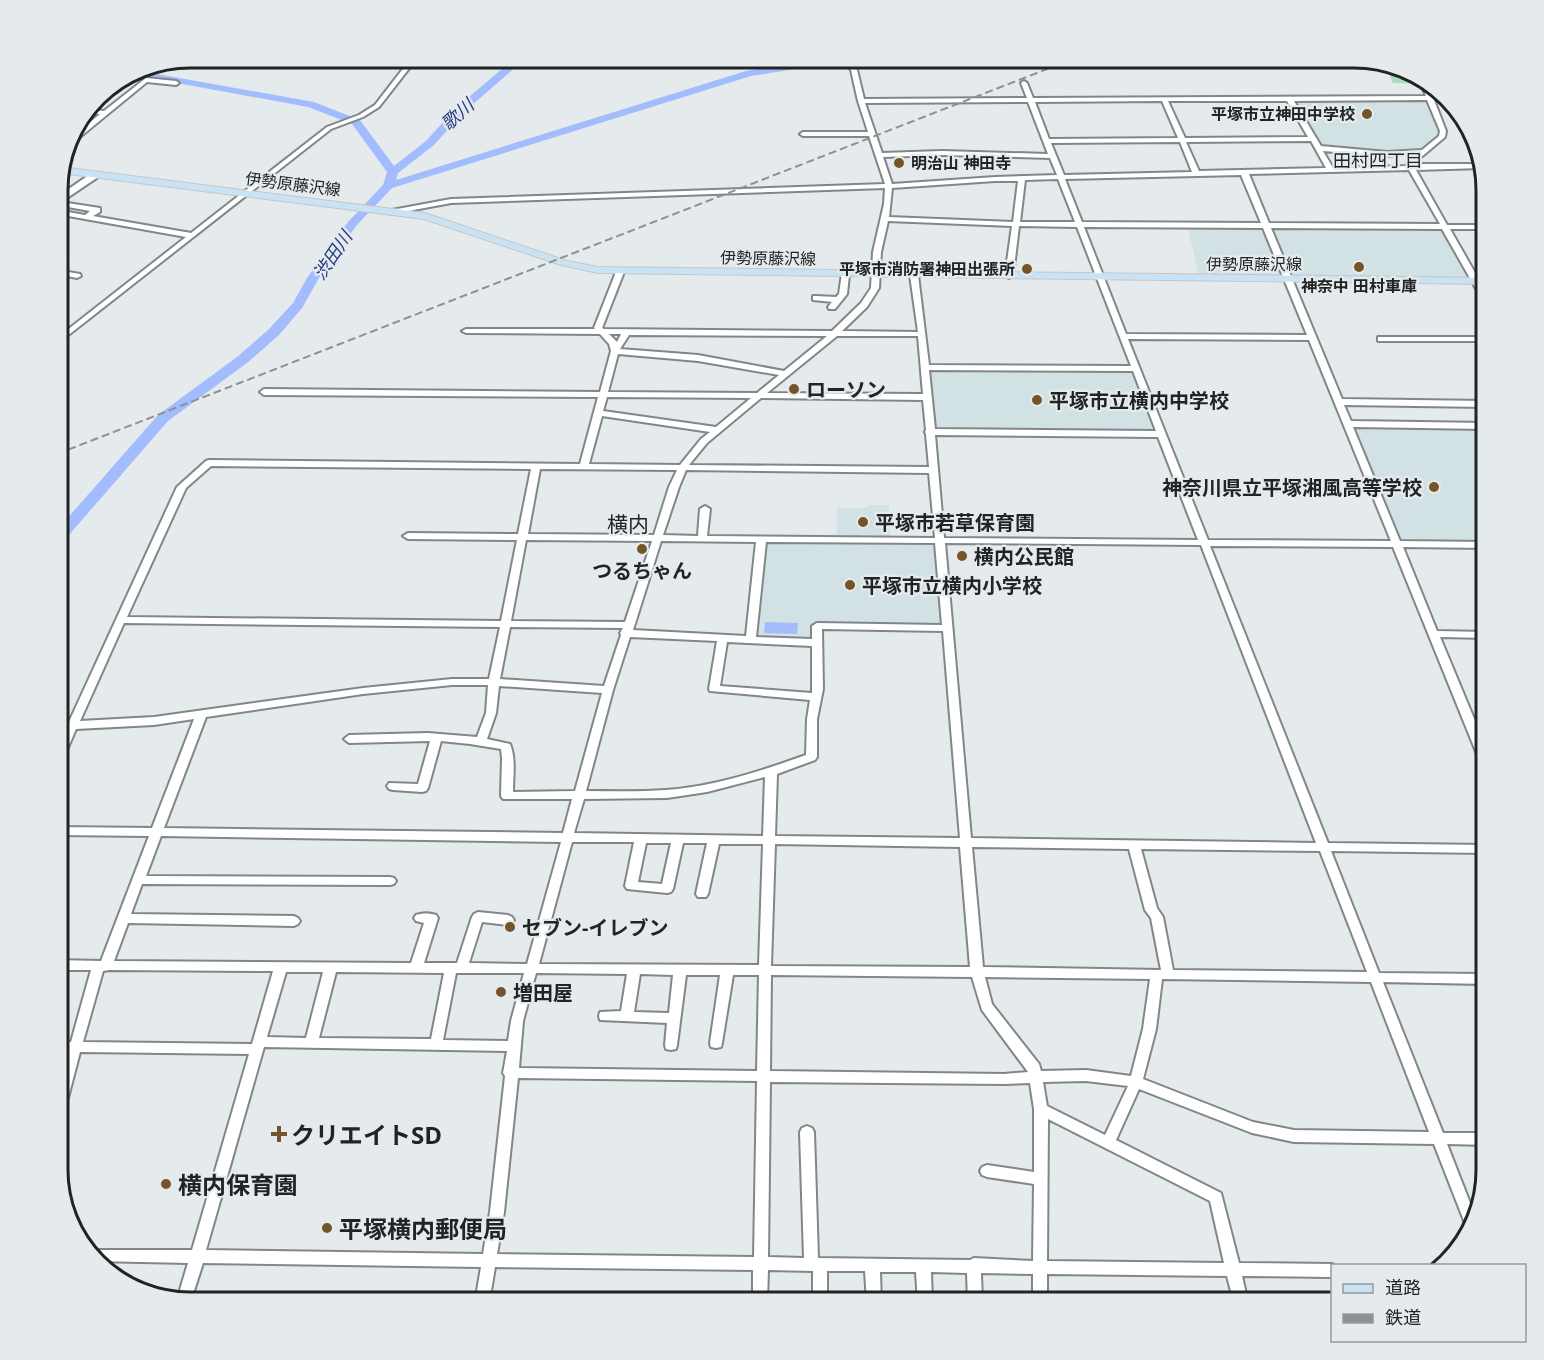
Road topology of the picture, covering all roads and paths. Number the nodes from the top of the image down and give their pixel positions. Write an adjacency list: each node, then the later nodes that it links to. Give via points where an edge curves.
1 (406, 68): 34 (street, via 377,106 328,128)
2 (852, 68): 11 (street)
3 (176, 83): 13 (street, via 146,80)
4 (1024, 83): 10 (street)
5 (1428, 92): 7 (street)
6 (1289, 98): 7 (street); 9 (street); 17 (street)
7 (1430, 98): 8 (street); 21 (street, via 1443,131 1442,137)
8 (1435, 98)
9 (1164, 99): 10 (street); 19 (street)
10 (1031, 100): 11 (street); 18 (street)
11 (861, 101): 16 (street)
12 (96, 112): 13 (street)
13 (106, 113): 14 (street)
14 (82, 133)
15 (803, 134): 16 (street)
16 (872, 134): 22 (street)
17 (1312, 139): 19 (street); 20 (street)
18 (1047, 141): 19 (street); 23 (street)
19 (1181, 141): 29 (street)
20 (1318, 148): 21 (street, via 1387,154); 26 (street)
21 (1423, 152): 25 (street, via 1409,164)
22 (880, 155): 23 (street); 33 (street)
23 (1053, 156): 32 (street)
24 (1474, 166): 25 (street)
25 (1412, 168): 26 (street); 44 (street)
26 (1331, 170): 27 (street)
27 (1244, 172): 29 (street); 43 (street)
28 (69, 173): 30 (main road, 伊勢原藤沢線)
29 (1197, 174): 32 (street)
30 (95, 175): 34 (main road, 伊勢原藤沢線); 35 (street)
31 (1022, 178): 32 (street); 33 (street); 41 (street)
32 (1062, 178): 42 (street)
33 (889, 186): 37 (street, via 451,201); 40 (street)
34 (244, 193): 37 (main road, 伊勢原藤沢線); 46 (street)
35 (68, 194)
36 (68, 204): 39 (street, via 97,210)
37 (392, 212): 47 (main road, 伊勢原藤沢線, via 444,221 577,267)
38 (68, 214): 39 (street)
39 (86, 217): 46 (street)
40 (884, 219): 41 (street); 53 (street)
41 (1016, 224): 42 (street); 54 (street)
42 (1079, 224): 43 (street); 55 (street)
43 (1266, 225): 44 (street); 56 (street)
44 (1446, 227): 45 (street); 48 (street)
45 (1476, 227)
46 (190, 236): 62 (street)
47 (620, 272): 50 (main road, 伊勢原藤沢線); 60 (street, via 599,322)
48 (1476, 273)
49 (68, 274): 52 (street)
50 (845, 275): 53 (main road, 伊勢原藤沢線); 58 (street, via 843,294 835,304)
51 (914, 275): 53 (main road, 伊勢原藤沢線); 54 (main road, 伊勢原藤沢線); 64 (street)
52 (77, 276)
53 (877, 276): 63 (street, via 872,295)
54 (1009, 276): 55 (main road, 伊勢原藤沢線)
55 (1100, 278): 56 (main road, 伊勢原藤沢線); 65 (street)
56 (1289, 280): 57 (main road, 伊勢原藤沢線); 66 (street)
57 (1476, 281)
58 (816, 298)
59 (466, 331): 60 (street)
60 (601, 331): 61 (street); 69 (street)
61 (627, 332): 63 (street); 69 (street)
62 (68, 333)
63 (834, 334): 64 (street); 72 (street)
64 (922, 334): 70 (street)
65 (1123, 336): 66 (street); 71 (street)
66 (1312, 338): 77 (street)
67 (1380, 339): 68 (street)
68 (1476, 339)
69 (615, 351): 72 (street, via 698,358); 74 (street)
70 (925, 367): 71 (street); 76 (street)
71 (1136, 369): 84 (street)
72 (786, 374): 75 (street)
73 (264, 392): 74 (street)
74 (603, 396): 75 (street); 79 (street)
75 (759, 396): 76 (street); 82 (street)
76 (927, 397): 83 (street)
77 (1338, 402): 78 (street); 80 (street)
78 (1476, 404)
79 (598, 413): 82 (street); 86 (street)
80 (1347, 424): 81 (street); 97 (street)
81 (1476, 426)
82 (718, 430): 87 (street)
83 (929, 432): 84 (street); 88 (street)
84 (1161, 434): 96 (street)
85 (536, 466): 86 (street); 91 (street); 99 (street, via 209,463 182,487)
86 (584, 466): 87 (street)
87 (683, 467): 88 (street); 92 (street)
88 (933, 470): 95 (street)
89 (705, 508): 93 (street)
90 (408, 536): 91 (street)
91 (523, 537): 92 (street); 100 (street)
92 (657, 538): 93 (street); 102 (street)
93 (702, 539): 94 (street)
94 (761, 540): 95 (street); 106 (street)
95 (939, 541): 96 (street); 101 (street)
96 (1204, 544): 97 (street); 131 (street)
97 (1398, 544): 98 (street); 103 (street)
98 (1476, 545)
99 (120, 620): 100 (street); 113 (street)
100 (505, 624): 102 (street); 108 (street)
101 (946, 628): 107 (street, via 817,626); 129 (street)
102 (627, 629): 105 (street); 109 (street)
103 (1433, 634): 104 (street); 115 (street)
104 (1476, 635)
105 (723, 638): 106 (street); 110 (street, via 714,689)
106 (751, 639): 107 (street)
107 (818, 643): 110 (street)
108 (494, 682): 109 (street); 111 (street, via 363,691); 118 (street, via 491,713)
109 (608, 690): 121 (street)
110 (817, 697): 119 (street, via 810,757)
111 (201, 716): 113 (street); 123 (street)
112 (68, 725): 113 (street)
113 (74, 725): 114 (street)
114 (68, 737)
115 (1476, 738)
116 (349, 739): 117 (street)
117 (436, 739): 118 (street); 120 (street, via 422,788)
118 (481, 741): 121 (street, via 506,747 507,796)
119 (771, 772): 121 (street, via 666,795); 128 (street)
120 (393, 786)
121 (580, 795): 124 (street)
122 (68, 831): 123 (street)
123 (156, 834): 124 (street); 133 (street)
124 (568, 838): 125 (street); 146 (street)
125 (641, 839): 126 (street); 126 (street, via 631,886 667,889)
126 (678, 839): 127 (street)
127 (714, 840): 128 (street); 135 (street)
128 (770, 840): 129 (street); 150 (street)
129 (966, 843): 130 (street); 151 (street)
130 (1134, 844): 131 (street); 152 (street, via 1151,910 1157,917)
131 (1323, 846): 132 (street); 153 (street)
132 (1476, 849)
133 (138, 880): 134 (street); 136 (street)
134 (390, 881)
135 (702, 894)
136 (123, 918): 139 (street); 142 (street)
137 (420, 918): 144 (street, via 432,918)
138 (508, 920): 145 (street, via 478,917)
139 (294, 921)
140 (68, 966): 142 (street)
141 (281, 966): 142 (street); 143 (street); 162 (street)
142 (101, 967): 165 (street)
143 (331, 967): 144 (street); 158 (street)
144 (416, 968): 145 (street)
145 (456, 968): 146 (street); 160 (street)
146 (531, 968): 147 (street); 163 (street)
147 (634, 970): 148 (street); 156 (street)
148 (680, 971): 149 (street); 157 (street)
149 (727, 971): 150 (street); 159 (street)
150 (765, 971): 151 (street); 168 (street)
151 (977, 972): 152 (street); 169 (street, via 986,1006)
152 (1162, 975): 153 (street); 170 (street)
153 (1376, 978): 154 (street); 173 (street)
154 (1476, 980)
155 (605, 1016): 156 (street)
156 (627, 1017): 157 (street)
157 (674, 1018): 161 (street)
158 (311, 1043): 160 (street); 162 (street)
159 (716, 1043)
160 (436, 1045): 163 (street)
161 (671, 1045)
162 (257, 1046): 165 (street); 180 (street)
163 (513, 1046): 166 (street)
164 (68, 1047): 165 (street)
165 (75, 1047): 167 (street)
166 (510, 1072): 168 (street); 181 (street)
167 (68, 1073)
168 (763, 1074): 169 (street); 182 (street)
169 (1037, 1077): 170 (street, via 1102,1074); 171 (street)
170 (1136, 1082): 173 (street, via 1252,1127 1294,1136); 175 (street)
171 (1041, 1109): 175 (street); 177 (street)
172 (807, 1132): 183 (street)
173 (1438, 1139): 174 (street); 178 (street)
174 (1476, 1140)
175 (1108, 1142): 188 (street, via 1216,1197)
176 (987, 1171): 177 (street)
177 (1041, 1179): 187 (street)
178 (1468, 1214)
179 (102, 1255): 180 (street)
180 (198, 1257): 181 (street); 190 (street)
181 (489, 1262): 182 (street); 191 (street)
182 (761, 1264): 183 (street); 192 (street)
183 (815, 1264): 184 (street); 193 (street)
184 (872, 1264): 185 (street); 194 (street)
185 (923, 1264): 186 (street); 195 (street)
186 (974, 1265): 187 (street); 196 (street)
187 (1040, 1265): 188 (street); 197 (street)
188 (1232, 1269): 189 (street); 198 (street)
189 (1331, 1270)
190 (187, 1292)
191 (484, 1292)
192 (760, 1292)
193 (819, 1292)
194 (873, 1292)
195 (924, 1292)
196 (975, 1292)
197 (1040, 1292)
198 (1238, 1292)

